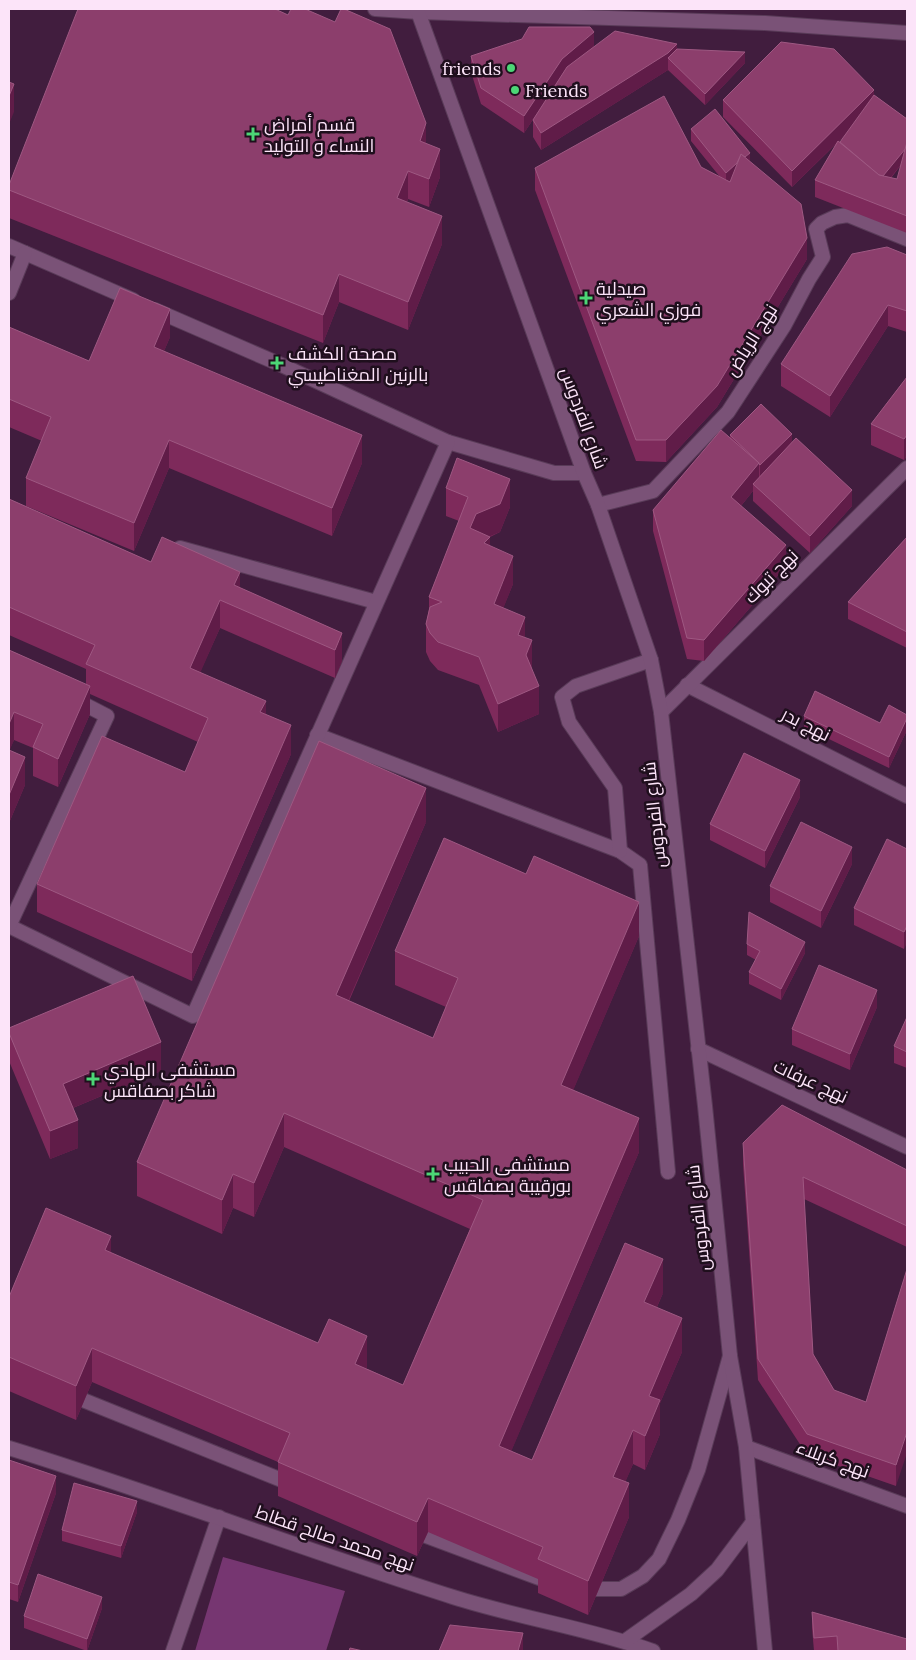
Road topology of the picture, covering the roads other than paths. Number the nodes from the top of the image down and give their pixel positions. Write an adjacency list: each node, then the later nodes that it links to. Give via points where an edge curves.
1 (375, 9): 2 (street)
2 (417, 11): 3 (street, via 764,22); 10 (street, شارع الفردوس)
3 (907, 33)
4 (907, 239): 11 (street, نهج الرياض, via 848,215 822,223 816,229 823,257 784,326 728,412 653,490)
5 (9, 246): 6 (street)
6 (25, 253): 7 (street); 8 (street)
7 (9, 293)
8 (448, 442): 10 (street, via 554,473); 13 (street)
9 (907, 468): 15 (street, نهج تبوك)
10 (584, 473): 11 (street, شارع الفردوس)
11 (598, 505): 14 (street, شارع الفردوس)
12 (179, 548): 13 (street)
13 (376, 602): 18 (street)
14 (651, 660): 17 (street, شارع الفردوس); 20 (street, via 576,686 562,698 569,722 615,788)
15 (687, 685): 17 (street, نهج تبوك); 19 (street, نهج بدر)
16 (66, 695): 21 (street, via 107,716)
17 (661, 712): 22 (street, شارع الفردوس)
18 (317, 735): 20 (street); 21 (street, via 193,1016)
19 (907, 796)
20 (620, 852): 24 (street, via 640,864)
21 (9, 926)
22 (698, 1049): 23 (street, نهج عرفات); 25 (street, شارع الفردوس)
23 (907, 1146)
24 (668, 1172)
25 (730, 1356): 27 (street, شارع الفردوس); 35 (street, via 698,1470 659,1559 643,1576 621,1589)
26 (53, 1387): 29 (street)
27 (746, 1447): 30 (street, نهج كربلاء); 32 (street, شارع الفردوس)
28 (9, 1448): 31 (street, نهج محمد صالح قطاط)
29 (303, 1488)
30 (907, 1506)
31 (219, 1517): 36 (street, نهج محمد صالح قطاط, via 455,1598); 37 (street)
32 (753, 1522): 36 (street, via 718,1570 691,1594); 39 (street, شارع الفردوس)
33 (393, 1523): 34 (street)
34 (547, 1581)
35 (566, 1587)
36 (625, 1641): 38 (street, نهج محمد صالح قطاط)
37 (173, 1651)
38 (653, 1651)
39 (764, 1651)

